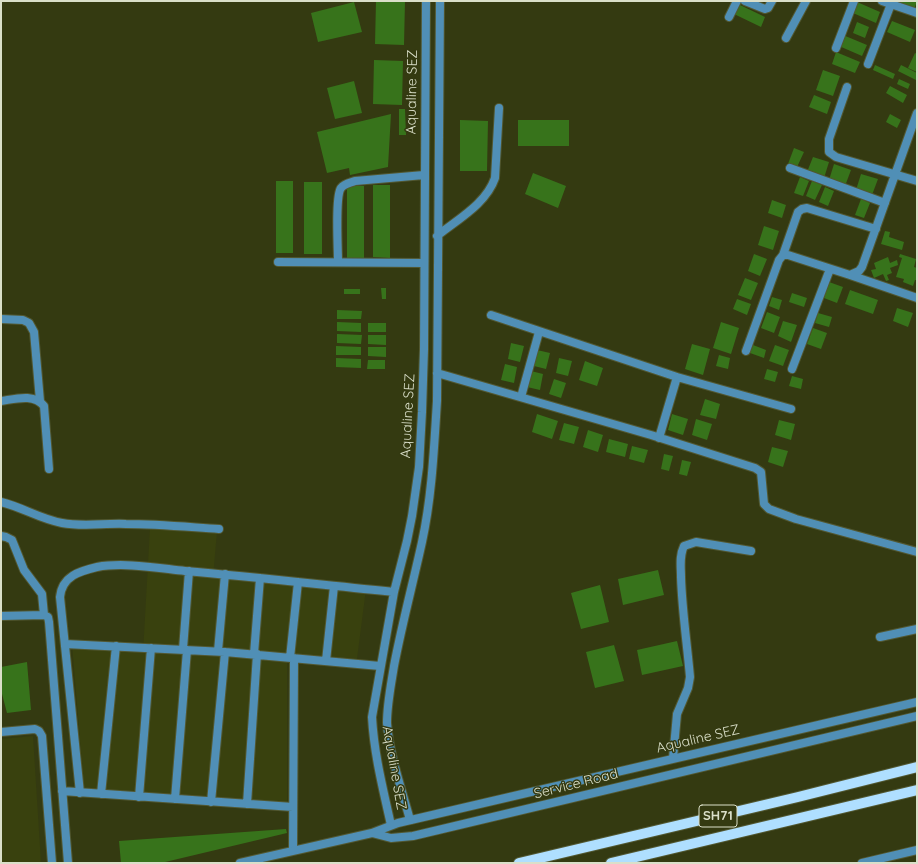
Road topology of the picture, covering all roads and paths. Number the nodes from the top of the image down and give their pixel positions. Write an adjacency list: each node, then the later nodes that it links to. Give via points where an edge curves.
1 (426, 1): 19 (street, Aqualine SEZ)
2 (440, 1): 24 (street)
3 (737, 1): 11 (street)
4 (745, 1): 5 (street, via 765,9)
5 (772, 1)
6 (806, 1): 12 (street)
7 (854, 1): 13 (street)
8 (882, 1): 9 (street)
9 (891, 4): 10 (street); 14 (street)
10 (917, 13)
11 (729, 17)
12 (786, 38)
13 (836, 48)
14 (868, 64)
15 (847, 87): 20 (street, via 829,139 829,152 836,157)
16 (499, 108): 24 (street, via 493,186 480,202)
17 (917, 113): 20 (street)
18 (790, 168): 22 (street)
19 (424, 175): 27 (street, via 355,181 340,188); 28 (street, Aqualine SEZ)
20 (894, 175): 21 (street); 22 (street)
21 (917, 181)
22 (885, 203): 23 (street)
23 (876, 229): 25 (street, via 808,208 802,209 798,212); 30 (street, via 862,267)
24 (437, 236): 37 (street)
25 (783, 255): 29 (street); 35 (street)
26 (278, 262): 27 (street)
27 (338, 262): 28 (street)
28 (424, 263): 55 (street, Aqualine SEZ, via 419,467 410,529)
29 (830, 269): 30 (street); 36 (street)
30 (850, 275): 31 (street)
31 (917, 298)
32 (491, 315): 34 (street)
33 (1, 319): 41 (street, via 23,320 29,323 34,332)
34 (539, 332): 38 (street); 39 (street)
35 (746, 351)
36 (792, 369)
37 (437, 373): 39 (street); 83 (street, via 428,513 405,613 388,704 388,734)
38 (677, 377): 42 (street); 43 (street)
39 (521, 397): 43 (street)
40 (1, 401): 41 (street, via 30,398)
41 (40, 401): 44 (street, via 44,406)
42 (791, 409)
43 (659, 438): 49 (street, via 755,468 761,472 764,504 769,509 796,519)
44 (49, 469)
45 (1, 502): 46 (street, via 61,523)
46 (219, 529)
47 (1, 536): 56 (street, via 12,540 24,570 42,594)
48 (750, 550): 72 (street, via 696,542 684,546 682,551 681,598 690,677 677,714)
49 (917, 552)
50 (189, 571): 51 (street); 60 (street, via 124,566 98,567 74,574 68,578 61,591); 63 (street)
51 (225, 574): 52 (street); 64 (street)
52 (260, 578): 53 (street); 65 (street)
53 (298, 582): 54 (street); 66 (street)
54 (334, 586): 55 (street); 67 (street)
55 (394, 592): 68 (street, Aqualine SEZ)
56 (44, 615): 57 (street); 75 (street, via 48,617 49,622)
57 (1, 616)
58 (917, 629): 59 (street)
59 (880, 637)
60 (65, 644): 61 (street); 76 (street)
61 (116, 646): 62 (street); 77 (street)
62 (151, 648): 63 (street); 78 (street)
63 (185, 650): 64 (street); 79 (street)
64 (221, 652): 65 (street); 80 (street)
65 (256, 654): 66 (street); 81 (street)
66 (292, 658): 67 (street); 82 (street)
67 (326, 661): 68 (street)
68 (380, 666): 84 (street, Aqualine SEZ, via 372,717 373,738)
69 (917, 702): 72 (street, Aqualine SEZ)
70 (917, 716): 85 (street, Service Road, via 413,836 391,838)
71 (1, 732): 88 (street, via 35,729 42,736)
72 (673, 758): 83 (street, Aqualine SEZ)
73 (917, 767): 91 (main road, SH71)
74 (917, 790): 92 (main road, SH71)
75 (62, 791): 76 (street); 89 (street)
76 (80, 793): 77 (street)
77 (101, 794): 78 (street)
78 (139, 797): 79 (street)
79 (175, 799): 80 (street)
80 (211, 802): 81 (street)
81 (247, 804): 82 (street)
82 (293, 807): 86 (street)
83 (410, 820): 84 (street, Aqualine SEZ)
84 (391, 825): 85 (street, Aqualine SEZ)
85 (372, 833): 86 (street, Service Road)
86 (294, 850): 90 (street, Service Road)
87 (917, 850): 93 (street)
88 (52, 863)
89 (68, 863)
90 (240, 863)
91 (519, 863)
92 (611, 863)
93 (862, 863)

